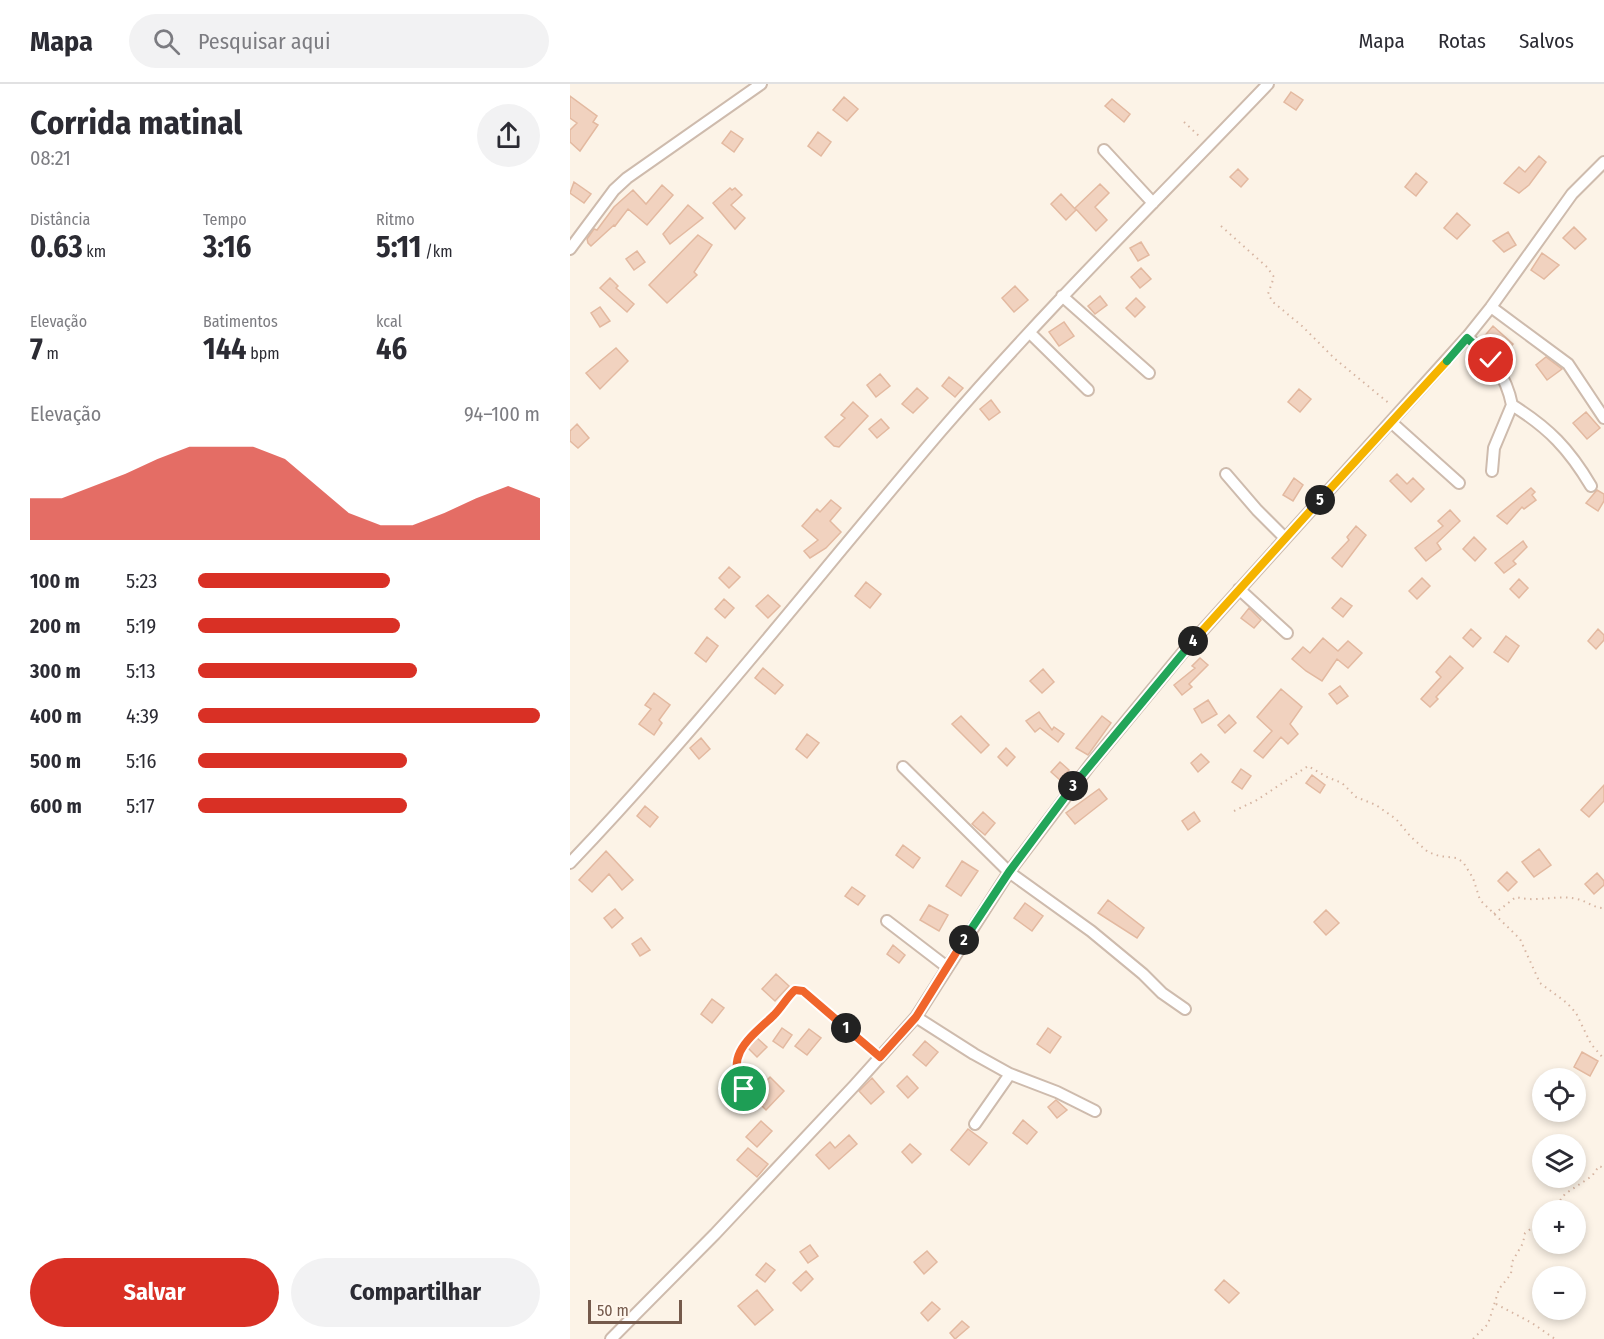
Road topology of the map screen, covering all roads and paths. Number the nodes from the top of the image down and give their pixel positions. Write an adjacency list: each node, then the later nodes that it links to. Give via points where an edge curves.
1 (761, 84): 9 (street, via 627,178)
2 (1268, 84): 4 (street)
3 (1184, 122): 4 (path)
4 (1209, 145): 7 (street)
5 (1104, 150): 7 (street)
6 (1604, 162): 11 (street, via 1572,194)
7 (1153, 203): 10 (street)
8 (1221, 226): 17 (path, via 1268,267 1274,277 1269,294 1273,302)
9 (570, 249)
10 (1062, 296): 12 (street); 14 (street)
11 (1491, 307): 13 (street); 18 (street, via 1568,364)
12 (1030, 333): 15 (street); 29 (street)
13 (1467, 338): 16 (street, via 1485,351 1503,376); 17 (street)
14 (1149, 373)
15 (1088, 390)
16 (1512, 405): 20 (street, via 1494,448); 23 (street, via 1550,431)
17 (1400, 412): 19 (street)
18 (1604, 418)
19 (1391, 422): 22 (street); 24 (street)
20 (1492, 471)
21 (1226, 474): 24 (street)
22 (1459, 483)
23 (1591, 486)
24 (1285, 538): 25 (street)
25 (1239, 589): 26 (street); 30 (street, via 1097,757)
26 (1287, 633)
27 (903, 767): 30 (street)
28 (1234, 811): 32 (path, via 1308,766 1396,819 1421,847 1463,862 1480,900)
29 (570, 863)
30 (1009, 872): 34 (street); 35 (street, via 1083,925)
31 (1604, 908): 32 (path, via 1579,899 1532,902 1516,897)
32 (1494, 914): 38 (path, via 1520,939 1540,983 1576,1014 1591,1044)
33 (887, 921): 34 (street)
34 (946, 967): 36 (street)
35 (1185, 1009)
36 (916, 1017): 37 (street); 39 (street)
37 (880, 1057): 40 (path, via 803,991 795,990 743,1044 736,1065 739,1081); 47 (street)
38 (1604, 1059)
39 (1010, 1074): 41 (street); 42 (street)
40 (747, 1092)
41 (1095, 1111)
42 (975, 1124)
43 (1604, 1168): 44 (path, via 1599,1166)
44 (1560, 1200)
45 (1532, 1228): 46 (path, via 1525,1233)
46 (1496, 1304): 48 (path, via 1488,1324); 49 (path)
47 (611, 1339)
48 (1473, 1339)
49 (1555, 1339)

